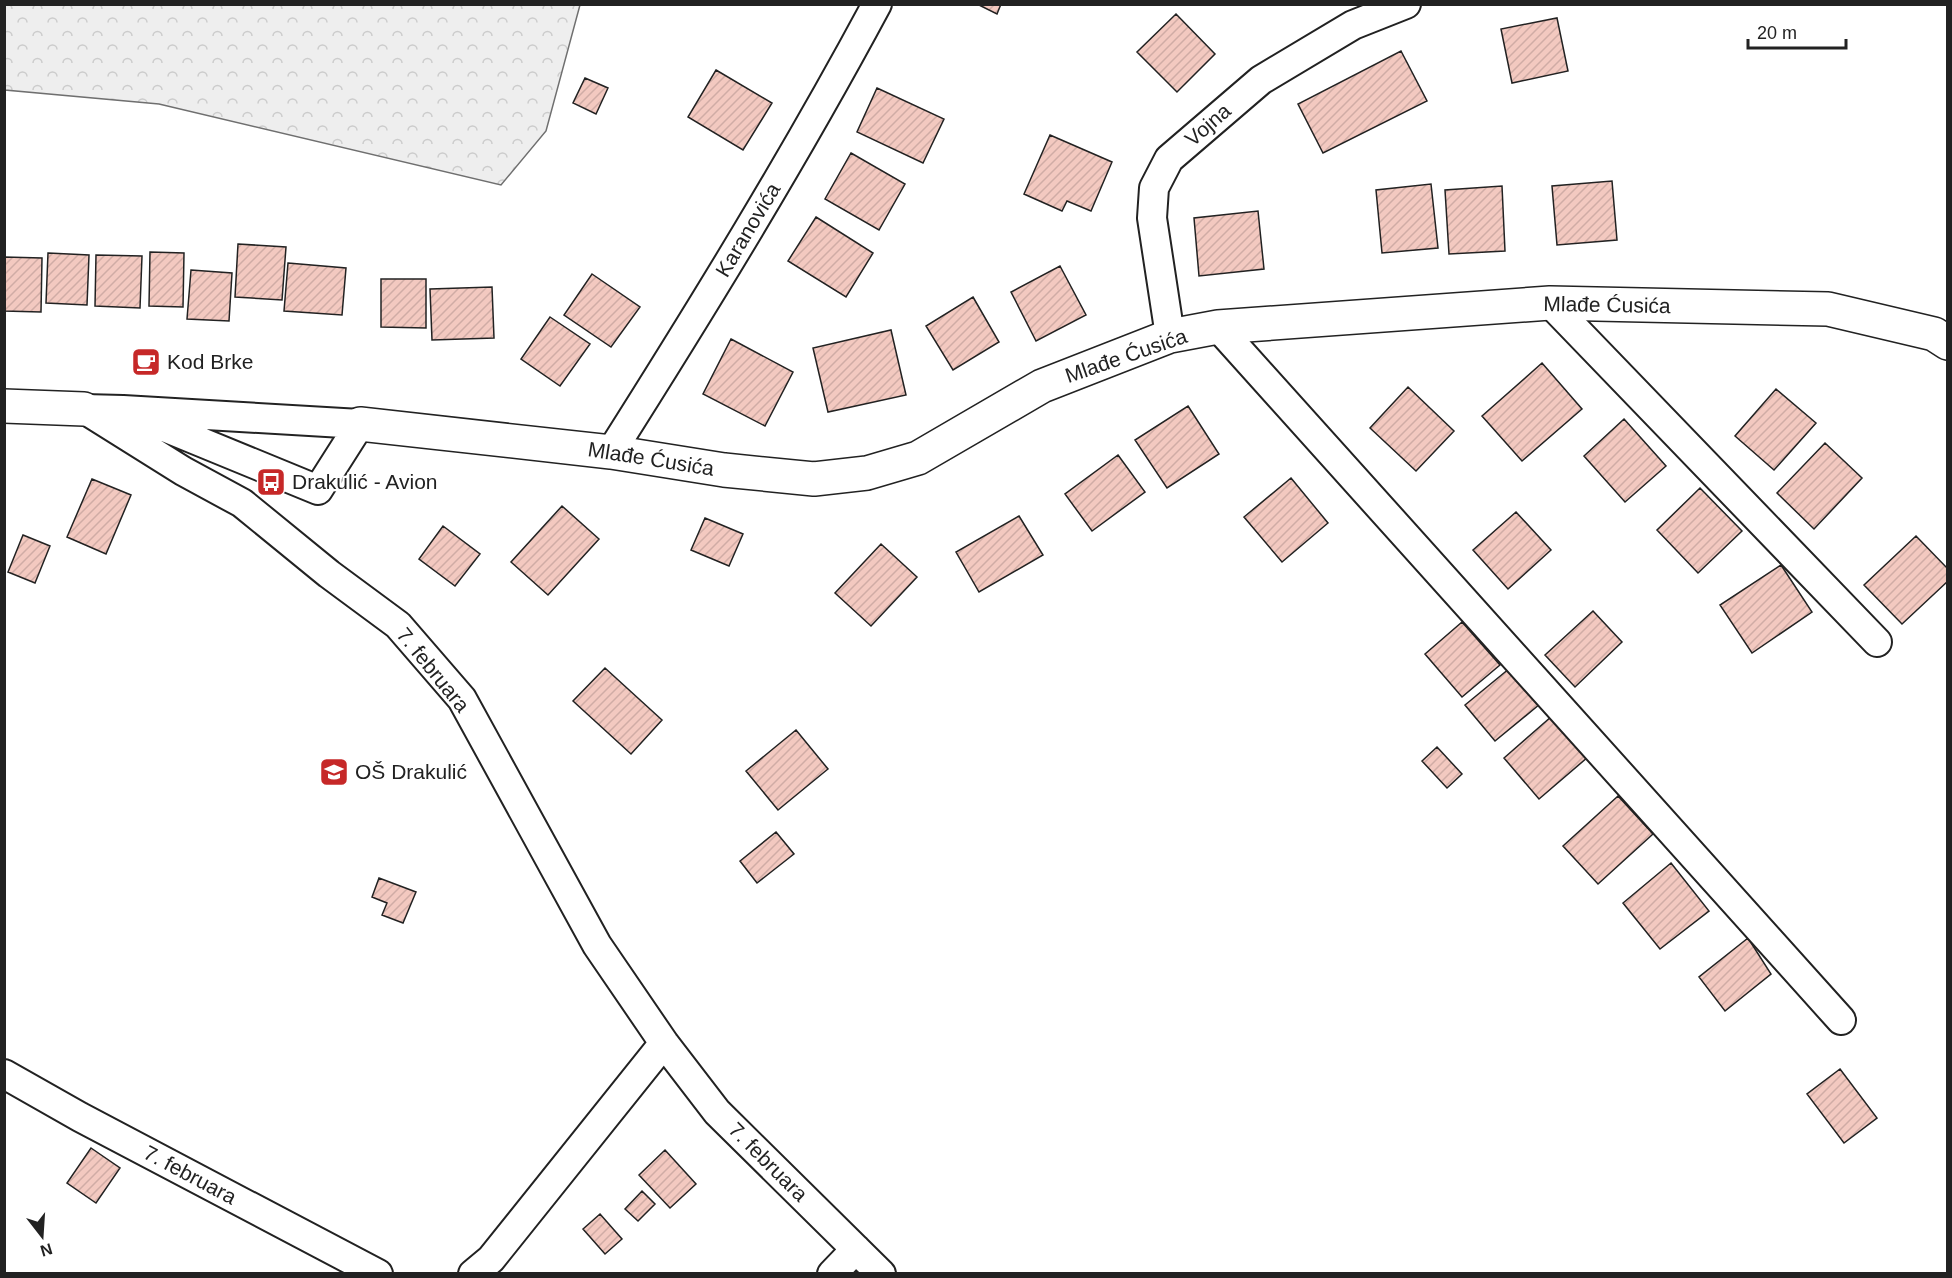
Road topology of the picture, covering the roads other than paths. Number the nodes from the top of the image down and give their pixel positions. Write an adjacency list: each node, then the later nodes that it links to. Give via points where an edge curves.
1 (877, 4): 11 (street, Karanovića, via 699,312)
2 (1406, 4): 5 (street, Vojna, via 1353,24 1261,80 1169,159 1154,188 1152,218)
3 (1550, 303): 4 (street, Mlađe Ćusića); 6 (street, Mlađe Ćusića, via 1828,309 1934,334); 12 (street)
4 (1218, 327): 5 (street, Mlađe Ćusića); 13 (street)
5 (1170, 336): 11 (street, Mlađe Ćusića, via 1042,386 918,458 867,473 814,479)
6 (1947, 343)
7 (4, 406): 8 (street, Mlađe Ćusića)
8 (84, 409): 9 (street, Mlađe Ćusića); 14 (street, 7. februara, via 242,503 398,625 462,699 597,945)
9 (123, 410): 10 (street, Mlađe Ćusića); 10 (street, Mlađe Ćusića, via 318,490)
10 (360, 424): 11 (street, Mlađe Ćusića)
11 (611, 452)
12 (1877, 642)
13 (1841, 1020)
14 (664, 1043): 16 (street, 7. februara, via 717,1112); 18 (street, via 491,1259)
15 (4, 1074): 17 (street, 7. februara)
16 (856, 1249): 19 (street); 20 (street, 7. februara)
17 (378, 1274)
18 (473, 1274)
19 (832, 1274)
20 (881, 1274)

